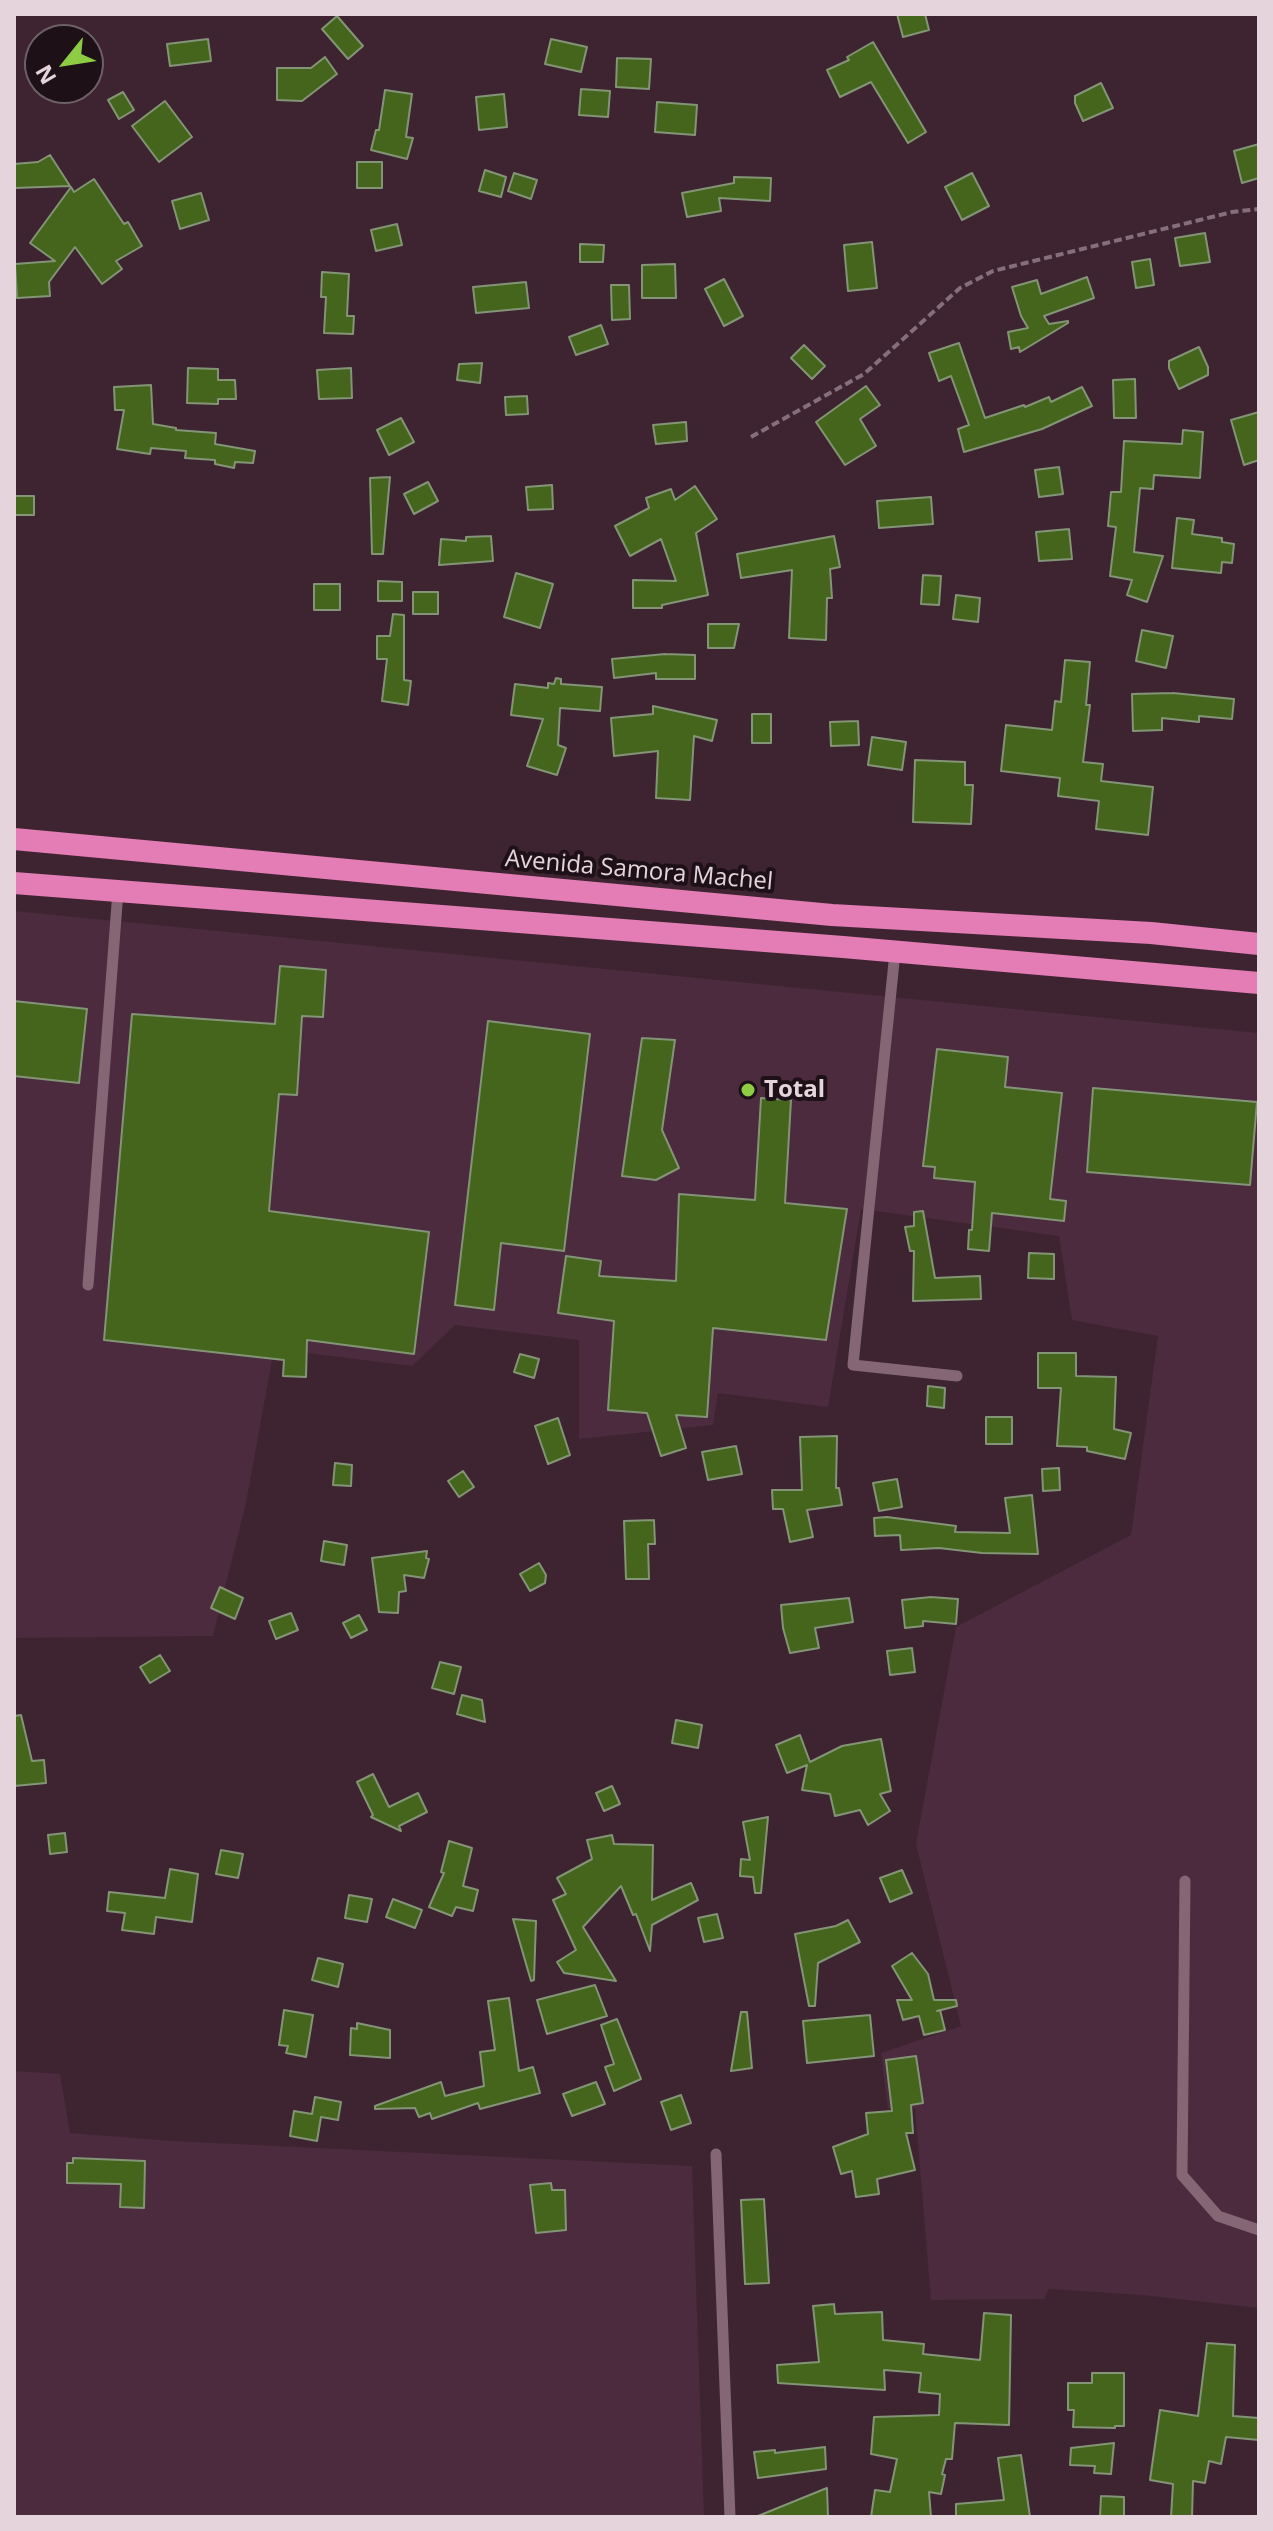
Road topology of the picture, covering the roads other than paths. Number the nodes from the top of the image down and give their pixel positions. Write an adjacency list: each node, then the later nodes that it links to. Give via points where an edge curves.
1 (14, 839): 4 (highway, Avenida Samora Machel, via 832,915)
2 (14, 883): 3 (highway)
3 (118, 891): 5 (highway); 7 (lane)
4 (1259, 944)
5 (895, 952): 6 (highway); 8 (lane, via 853,1365)
6 (1259, 983)
7 (88, 1285)
8 (957, 1376)
9 (1185, 1881): 11 (lane, via 1182,2175 1218,2216)
10 (716, 2154): 12 (lane)
11 (1259, 2230)
12 (730, 2517)

